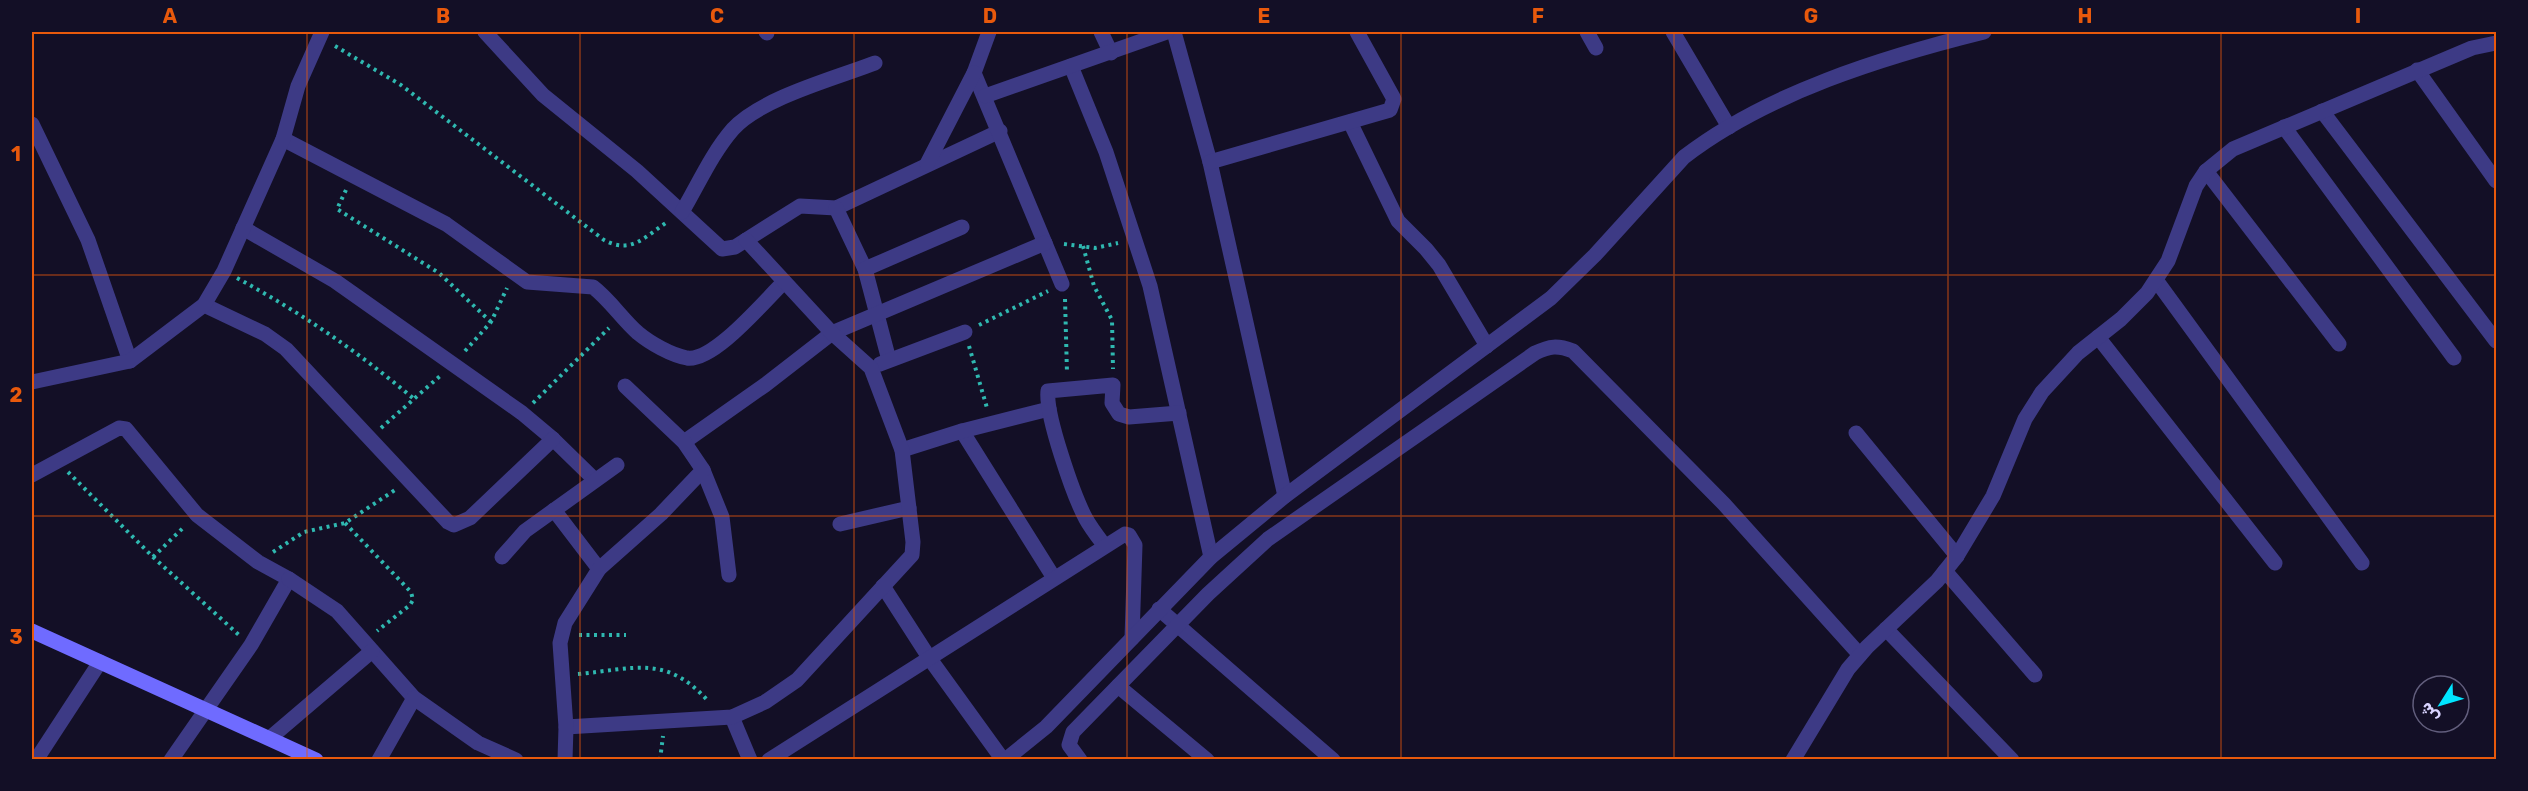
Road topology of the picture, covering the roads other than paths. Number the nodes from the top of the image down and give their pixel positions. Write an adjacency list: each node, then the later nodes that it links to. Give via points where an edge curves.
1 (485, 32): 31 (street, via 543,95)
2 (989, 32): 17 (street)
3 (1101, 32): 13 (street)
4 (1167, 32): 13 (street)
5 (1174, 32): 26 (street)
6 (1357, 32): 20 (street, via 1395,103 1390,110)
7 (1587, 32): 12 (street)
8 (1673, 32): 22 (street)
9 (1984, 32): 22 (street, via 1829,80)
10 (320, 34): 25 (street, via 298,86)
11 (2496, 43): 16 (street, via 2472,48)
12 (1596, 48)
13 (1111, 53): 15 (street)
14 (876, 63): 31 (street, via 765,106 738,123)
15 (1071, 66): 18 (street); 55 (street, via 1136,238)
16 (2417, 70): 19 (street); 29 (street)
17 (974, 73): 18 (street); 27 (street)
18 (985, 96): 24 (street)
19 (2322, 111): 23 (street); 45 (street)
20 (1350, 122): 26 (street); 47 (street, via 1398,221 1439,265)
21 (32, 124): 50 (street, via 84,231)
22 (1729, 127): 47 (street, via 1684,157 1551,298)
23 (2284, 127): 28 (street, via 2232,149); 48 (street)
24 (1000, 131): 27 (street); 35 (street)
25 (283, 139): 33 (street); 38 (street, via 446,224 527,282 593,287 620,317 655,344 687,358 698,357 727,338)
26 (1210, 162): 65 (street)
27 (927, 164): 30 (street)
28 (2206, 171): 37 (street); 46 (street)
29 (2496, 181)
30 (836, 208): 34 (street, via 800,206); 36 (street)
31 (682, 212): 34 (street, via 722,249)
32 (962, 227): 36 (street)
33 (243, 228): 40 (street); 58 (street, via 335,281)
34 (746, 240): 38 (street)
35 (1045, 243): 39 (street); 41 (street)
36 (865, 269): 41 (street)
37 (2156, 280): 44 (street, via 2141,300); 74 (street)
38 (783, 282): 43 (street)
39 (1062, 284)
40 (204, 305): 50 (street); 58 (street, via 265,334 286,349 448,522 458,525 485,505)
41 (878, 312): 43 (street); 49 (street)
42 (965, 332): 49 (street)
43 (832, 333): 51 (street); 59 (street)
44 (2098, 337): 70 (street, via 2057,373 2042,392 2025,419 1993,496); 73 (street)
45 (2496, 341)
46 (2339, 344)
47 (1487, 346): 65 (street)
48 (2454, 358)
49 (889, 360): 51 (street)
50 (130, 361): 52 (street)
51 (871, 368): 60 (street)
52 (32, 382)
53 (625, 386): 59 (street)
54 (1049, 409): 55 (street, via 1048,391 1113,385 1112,403 1119,414 1129,417); 56 (street); 69 (street, via 1074,491 1086,520)
55 (1179, 413): 72 (street)
56 (962, 430): 60 (street); 78 (street)
57 (1856, 433): 70 (street)
58 (553, 439): 64 (street)
59 (684, 442): 62 (street)
60 (902, 450): 66 (street)
61 (617, 465): 64 (street)
62 (703, 470): 75 (street); 77 (street, via 722,517)
63 (32, 475): 79 (street, via 119,428 126,429 197,515 258,562)
64 (595, 480): 67 (street)
65 (1285, 496): 72 (street)
66 (909, 508): 68 (street); 80 (street, via 912,555)
67 (554, 510): 71 (street, via 525,531); 75 (street)
68 (840, 524)
69 (1104, 546): 78 (street); 85 (street, via 1125,534 1135,545)
70 (1957, 556): 76 (street)
71 (502, 557)
72 (1211, 557): 81 (street)
73 (2275, 562)
74 (2362, 562)
75 (599, 569): 95 (street, via 560,634)
76 (1945, 571): 83 (street); 90 (street)
77 (729, 574)
78 (1054, 578): 88 (street)
79 (289, 579): 86 (street, via 337,611); 93 (street)
80 (883, 586): 88 (street); 94 (street, via 797,680 765,702)
81 (1159, 609): 82 (street); 85 (street)
82 (1177, 625): 87 (street, via 1268,539 1535,353 1559,345 1573,351 1677,455); 91 (street); 108 (street)
83 (1886, 629): 87 (street); 110 (street)
84 (32, 631): 89 (street)
85 (1132, 638): 105 (street, via 1041,732)
86 (368, 646): 92 (street); 96 (street)
87 (1860, 655): 109 (street)
88 (930, 659): 104 (street); 105 (street)
89 (100, 662): 93 (street); 97 (street)
90 (2035, 675)
91 (1118, 686): 106 (street, via 1073,732 1069,745); 107 (street)
92 (414, 698): 100 (street); 101 (street, via 478,743)
93 (206, 710): 96 (street); 98 (street)
94 (732, 717): 95 (street); 103 (street)
95 (566, 727): 102 (street)
96 (270, 738): 99 (street)
97 (36, 759)
98 (171, 759)
99 (316, 759)
100 (379, 759)
101 (516, 759)
102 (565, 759)
103 (750, 759)
104 (769, 759)
105 (1004, 759)
106 (1080, 759)
107 (1207, 759)
108 (1333, 759)
109 (1793, 759)
110 (2012, 759)

